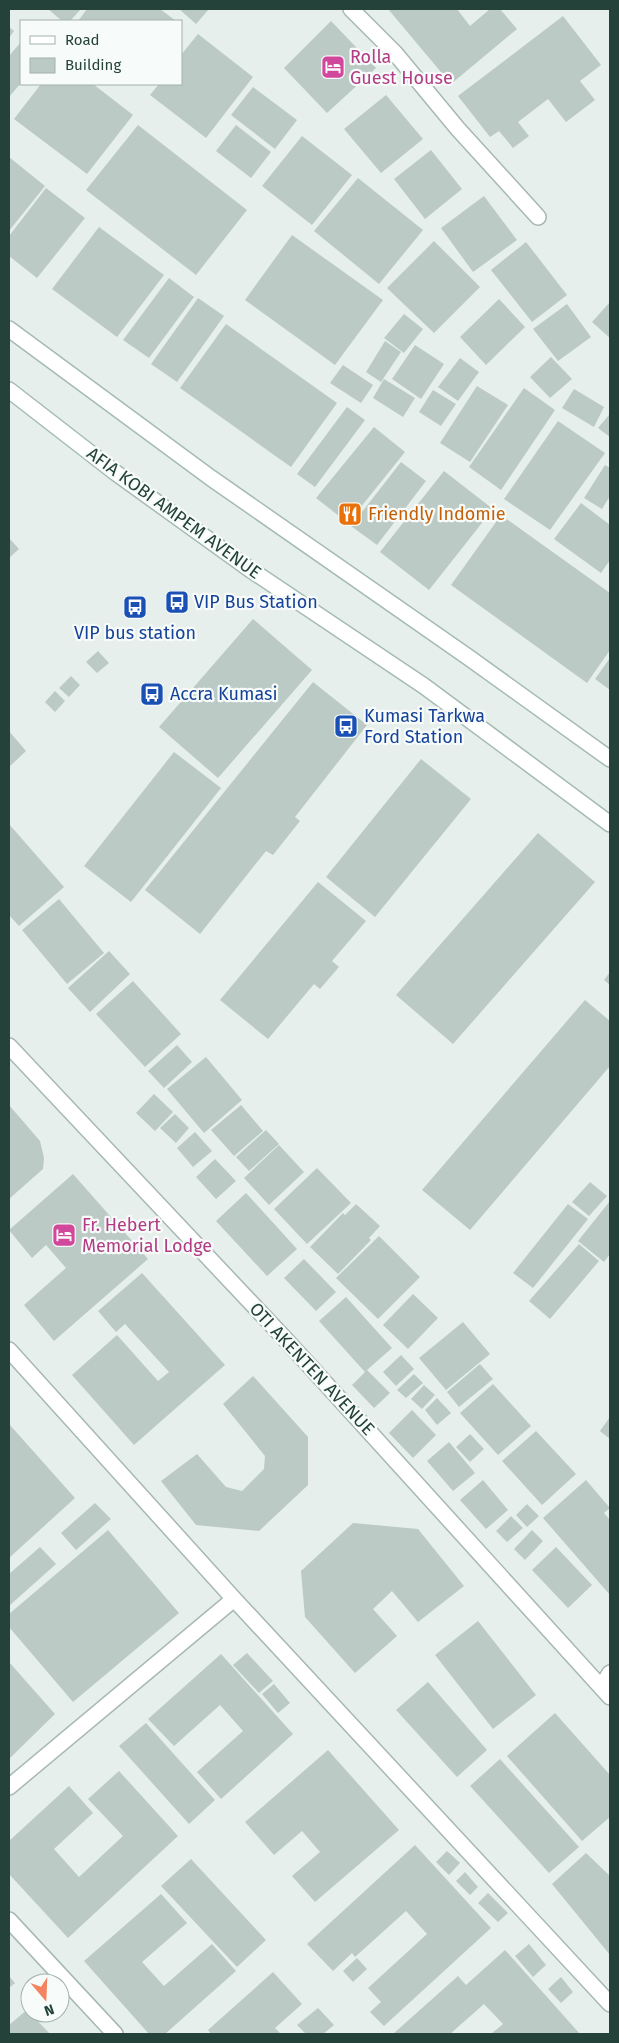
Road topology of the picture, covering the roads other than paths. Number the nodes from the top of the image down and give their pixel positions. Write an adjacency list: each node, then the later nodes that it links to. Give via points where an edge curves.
1 (351, 9): 2 (street, via 395,54)
2 (538, 217)
3 (9, 329): 5 (street, via 211,478)
4 (9, 390): 6 (street, AFIA KOBI AMPEM AVENUE, via 123,479 248,568 424,686)
5 (610, 759)
6 (610, 824)
7 (9, 1046): 11 (street, OTI AKENTEN AVENUE, via 286,1341)
8 (9, 1350): 9 (street)
9 (234, 1599): 12 (street); 14 (street)
10 (610, 1673): 11 (street)
11 (606, 1691)
12 (9, 1787)
13 (9, 1920): 15 (street)
14 (610, 2004)
15 (115, 2034)

